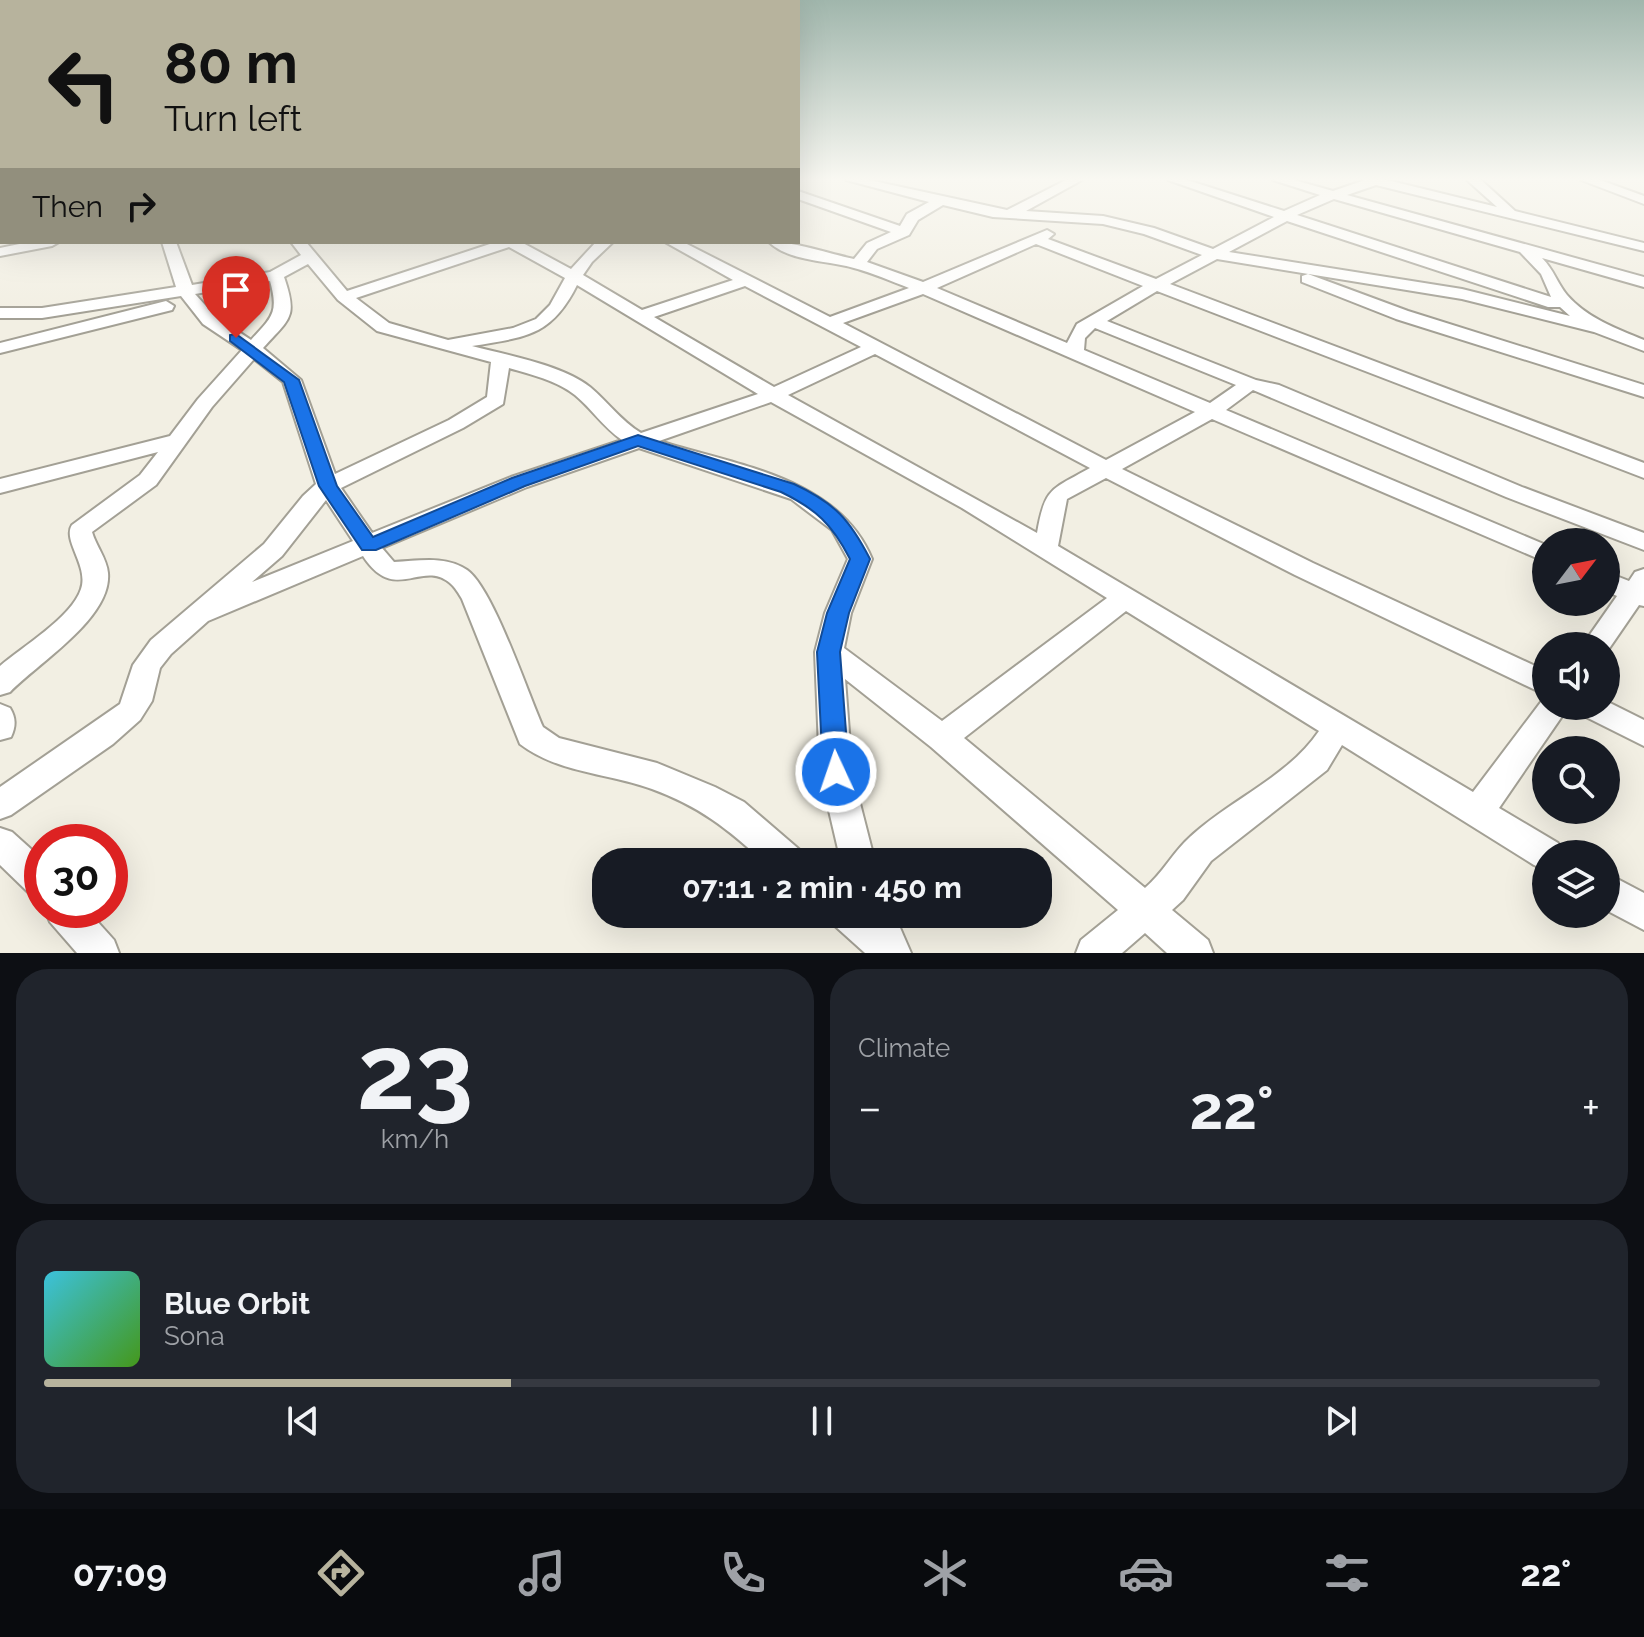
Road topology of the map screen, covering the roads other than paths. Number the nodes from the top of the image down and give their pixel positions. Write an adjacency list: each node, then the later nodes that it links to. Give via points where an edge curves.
1 (882, 224): 10 (street)
2 (907, 224): 10 (street)
3 (1070, 224): 11 (street)
4 (1117, 224): 23 (street)
5 (1268, 224): 23 (street)
6 (1311, 224): 34 (street)
7 (1436, 224): 21 (street)
8 (1524, 224): 21 (street, via 1534,242)
9 (1555, 224): 19 (street)
10 (904, 232): 25 (street, via 872,246)
11 (1036, 239): 30 (street); 31 (street)
12 (42, 244): 22 (street)
13 (170, 244): 32 (street)
14 (504, 244): 33 (street)
15 (514, 244): 27 (street)
16 (604, 244): 27 (street)
17 (676, 244): 28 (street)
18 (781, 244): 25 (street)
19 (1644, 247)
20 (304, 250): 26 (street); 33 (street)
21 (1527, 251): 29 (street); 34 (street, via 1548,272)
22 (0, 252)
23 (1214, 254): 24 (street); 30 (street)
24 (1266, 262): 39 (street, via 1462,294); 48 (street, via 1402,315)
25 (858, 264): 31 (street)
26 (276, 275): 32 (street); 44 (street, via 284,309)
27 (573, 277): 36 (street); 40 (street, via 544,320)
28 (748, 280): 36 (street); 38 (street)
29 (1644, 282)
30 (1158, 285): 37 (street); 54 (street)
31 (923, 288): 38 (street); 45 (street)
32 (189, 296): 35 (street); 43 (street); 44 (street, via 209,320)
33 (344, 297): 40 (street, via 393,331)
34 (1569, 307): 39 (street)
35 (0, 313)
36 (642, 316): 49 (street)
37 (1094, 322): 45 (street, via 1078,333); 47 (street)
38 (829, 323): 42 (street)
39 (1600, 328): 41 (street)
40 (451, 345): 46 (street)
41 (1644, 346)
42 (875, 347): 49 (street); 53 (street)
43 (0, 348)
44 (254, 350): 51 (street); 56 (street, via 297,389)
45 (1075, 354): 50 (street)
46 (501, 359): 52 (street, via 566,380); 56 (street, via 498,396 488,406)
47 (1250, 384): 50 (street); 57 (street)
48 (1644, 391)
49 (773, 395): 52 (street); 59 (street)
50 (1211, 411): 53 (street); 60 (street)
51 (176, 441): 55 (street); 68 (street, via 139,489 80,530 96,571 94,591 73,620)
52 (638, 441): 58 (street, via 527,479); 66 (street, via 787,488 809,498 844,527 860,559)
53 (1106, 469): 59 (street, via 1055,499); 67 (street)
54 (1644, 471)
55 (0, 486)
56 (328, 486): 58 (street); 64 (street, via 273,550)
57 (1644, 542)
58 (369, 546): 64 (street); 80 (street, via 389,571 439,568 459,577 474,596 531,735 541,745 657,777 704,797 732,812)
59 (1046, 548): 63 (street)
60 (1532, 548)
61 (1620, 585): 62 (street)
62 (1640, 590): 65 (street)
63 (1124, 599): 73 (street); 75 (street)
64 (192, 617): 76 (street, via 147,665 130,712)
65 (1607, 632)
66 (829, 652): 75 (street); 81 (street, via 836,772)
67 (1532, 677)
68 (0, 684)
69 (0, 716): 72 (street)
70 (1544, 720): 77 (street)
71 (1617, 720): 74 (street)
72 (0, 728)
73 (1337, 728): 77 (street); 84 (street, via 1316,761 1206,844 1171,888)
74 (1644, 734)
75 (942, 738): 84 (street)
76 (0, 805)
77 (1476, 814): 79 (street)
78 (0, 843): 82 (street)
79 (1532, 846)
80 (773, 848)
81 (855, 848)
82 (24, 865)
83 (1620, 898): 85 (street)
84 (1145, 909): 91 (street); 92 (street)
85 (1644, 913)
86 (79, 928): 89 (street)
87 (865, 928): 90 (street)
88 (882, 928): 90 (street)
89 (101, 953)
90 (894, 953)
91 (1094, 953)
92 (1195, 953)

